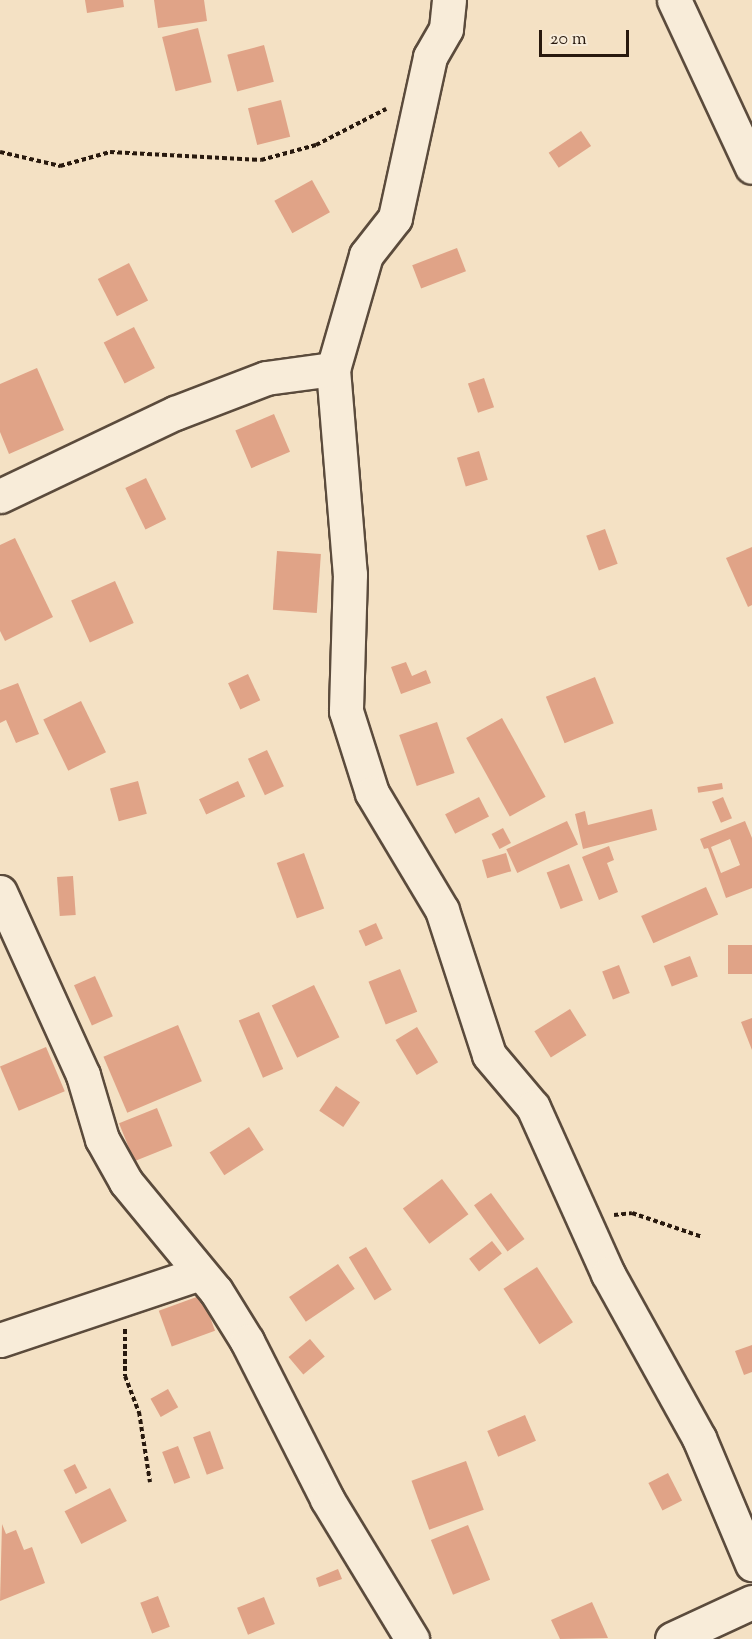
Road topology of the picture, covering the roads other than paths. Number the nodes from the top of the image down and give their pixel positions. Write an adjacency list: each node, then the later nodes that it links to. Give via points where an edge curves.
1 (449, 0): 4 (street, via 446,29 430,57 395,218 366,255)
2 (674, 0): 3 (street)
3 (752, 167)
4 (333, 369): 5 (street, via 266,378 175,412); 9 (street, via 350,574 346,711 372,794 442,910 489,1055 533,1107 608,1274 699,1438)
5 (0, 496)
6 (0, 892): 7 (street, via 83,1075 102,1139 147,1212)
7 (200, 1273): 8 (street); 11 (street, via 247,1341 327,1499)
8 (0, 1340)
9 (752, 1564)
10 (752, 1602): 12 (street)
11 (412, 1639)
12 (672, 1639)

